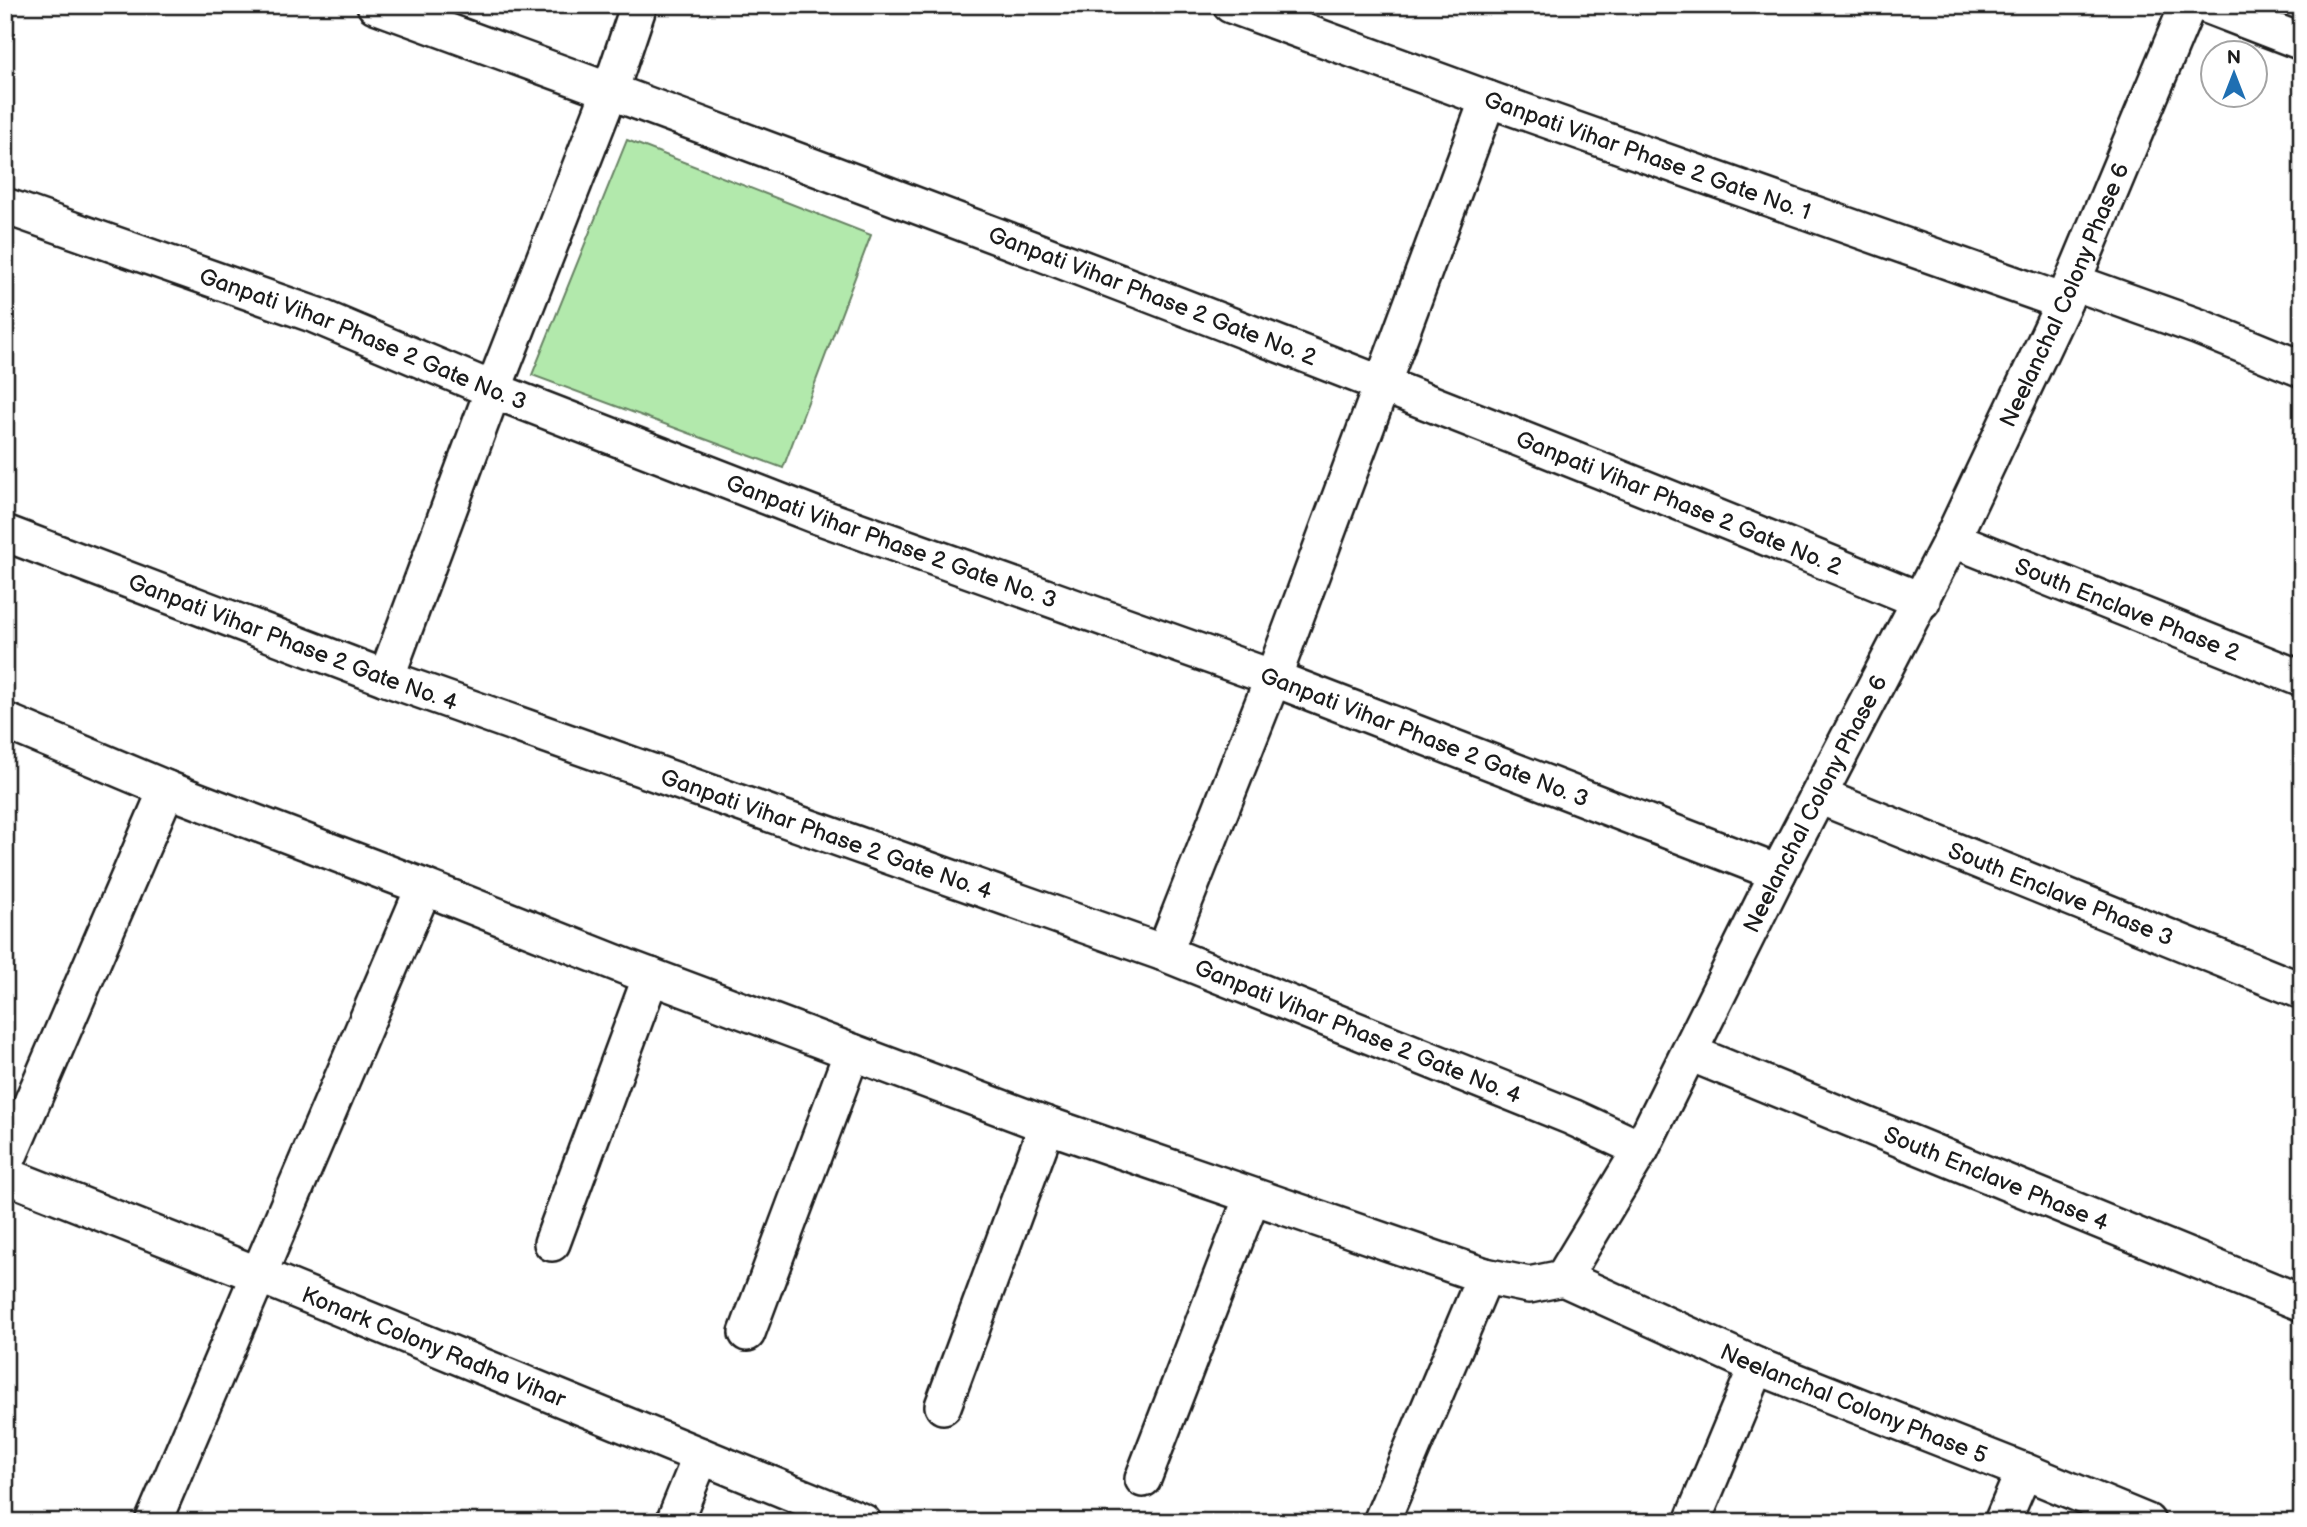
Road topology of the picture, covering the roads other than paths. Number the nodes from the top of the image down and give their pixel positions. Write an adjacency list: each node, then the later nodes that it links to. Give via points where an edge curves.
1 (374, 5): 7 (street, Ganpati Vihar Phase 2 Gate No. 2)
2 (639, 5): 7 (street)
3 (1231, 5): 8 (street, Ganpati Vihar Phase 2 Gate No. 1)
4 (2188, 5): 10 (street, Neelanchal Colony Phase 6)
5 (2206, 5): 6 (street)
6 (2302, 42)
7 (610, 91): 12 (street, Ganpati Vihar Phase 2 Gate No. 2); 13 (street)
8 (1488, 99): 10 (street, Ganpati Vihar Phase 2 Gate No. 1); 12 (street)
9 (5, 206): 13 (street, Ganpati Vihar Phase 2 Gate No. 3, via 315,315)
10 (2069, 292): 11 (street, Ganpati Vihar Phase 2 Gate No. 1, via 2199,327); 15 (street, Neelanchal Colony Phase 6)
11 (2302, 369)
12 (1382, 383): 16 (street, Ganpati Vihar Phase 2 Gate No. 2); 18 (street)
13 (493, 390): 17 (street); 18 (street, Ganpati Vihar Phase 2 Gate No. 3, via 815,514)
14 (5, 533): 17 (street, Ganpati Vihar Phase 2 Gate No. 4)
15 (1952, 539): 16 (street, Neelanchal Colony Phase 6); 19 (street, South Enclave Phase 2)
16 (1922, 601): 22 (street, Neelanchal Colony Phase 6)
17 (386, 678): 25 (street, Ganpati Vihar Phase 2 Gate No. 4)
18 (1273, 678): 23 (street, Ganpati Vihar Phase 2 Gate No. 3); 25 (street)
19 (2302, 679)
20 (5, 721): 21 (street)
21 (167, 789): 24 (street); 32 (street)
22 (1819, 796): 23 (street, Neelanchal Colony Phase 6); 27 (street, South Enclave Phase 3)
23 (1778, 873): 29 (street, Neelanchal Colony Phase 6)
24 (424, 887): 26 (street); 36 (street)
25 (1164, 953): 31 (street, Ganpati Vihar Phase 2 Gate No. 4)
26 (651, 976): 28 (street); 35 (street)
27 (2302, 991)
28 (852, 1052): 30 (street); 40 (street)
29 (1690, 1053): 31 (street, Neelanchal Colony Phase 6); 39 (street, South Enclave Phase 4)
30 (1047, 1125): 34 (street); 42 (street)
31 (1641, 1149): 38 (street, Neelanchal Colony Phase 6)
32 (5, 1165)
33 (5, 1175): 36 (street, Konark Colony Radha Vihar)
34 (1252, 1197): 37 (street); 45 (street)
35 (552, 1243)
36 (259, 1275): 43 (street, Konark Colony Radha Vihar); 46 (street)
37 (1485, 1276): 38 (street, via 1529,1285); 49 (street)
38 (1563, 1278): 41 (street, Neelanchal Colony Phase 5)
39 (2302, 1303)
40 (747, 1333)
41 (1757, 1366): 44 (street, Neelanchal Colony Phase 5); 50 (street)
42 (943, 1406)
43 (701, 1456): 47 (street); 48 (street, Konark Colony Radha Vihar)
44 (2024, 1471): 51 (street); 52 (street, Neelanchal Colony Phase 5)
45 (1143, 1479)
46 (153, 1522)
47 (674, 1522)
48 (863, 1522)
49 (1381, 1522)
50 (1692, 1522)
51 (2002, 1522)
52 (2147, 1522)

